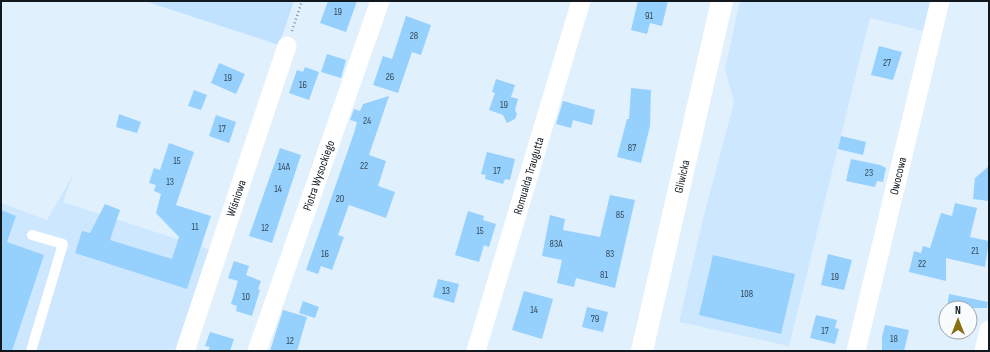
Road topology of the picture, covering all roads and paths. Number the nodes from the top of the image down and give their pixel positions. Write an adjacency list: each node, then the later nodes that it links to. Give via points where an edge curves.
1 (302, 1): 6 (path)
2 (380, 1): 11 (street, Piotra Wysockiego)
3 (581, 1): 12 (street, Romualda Traugutta)
4 (722, 1): 13 (main road, Gliwicka)
5 (940, 1): 14 (street, Owocowa)
6 (287, 46): 10 (street, Wiśniowa)
7 (32, 235): 9 (lane, via 63,244)
8 (989, 330): 15 (street)
9 (31, 351)
10 (185, 351)
11 (257, 351)
12 (476, 351)
13 (642, 351)
14 (856, 351)
15 (984, 351)

